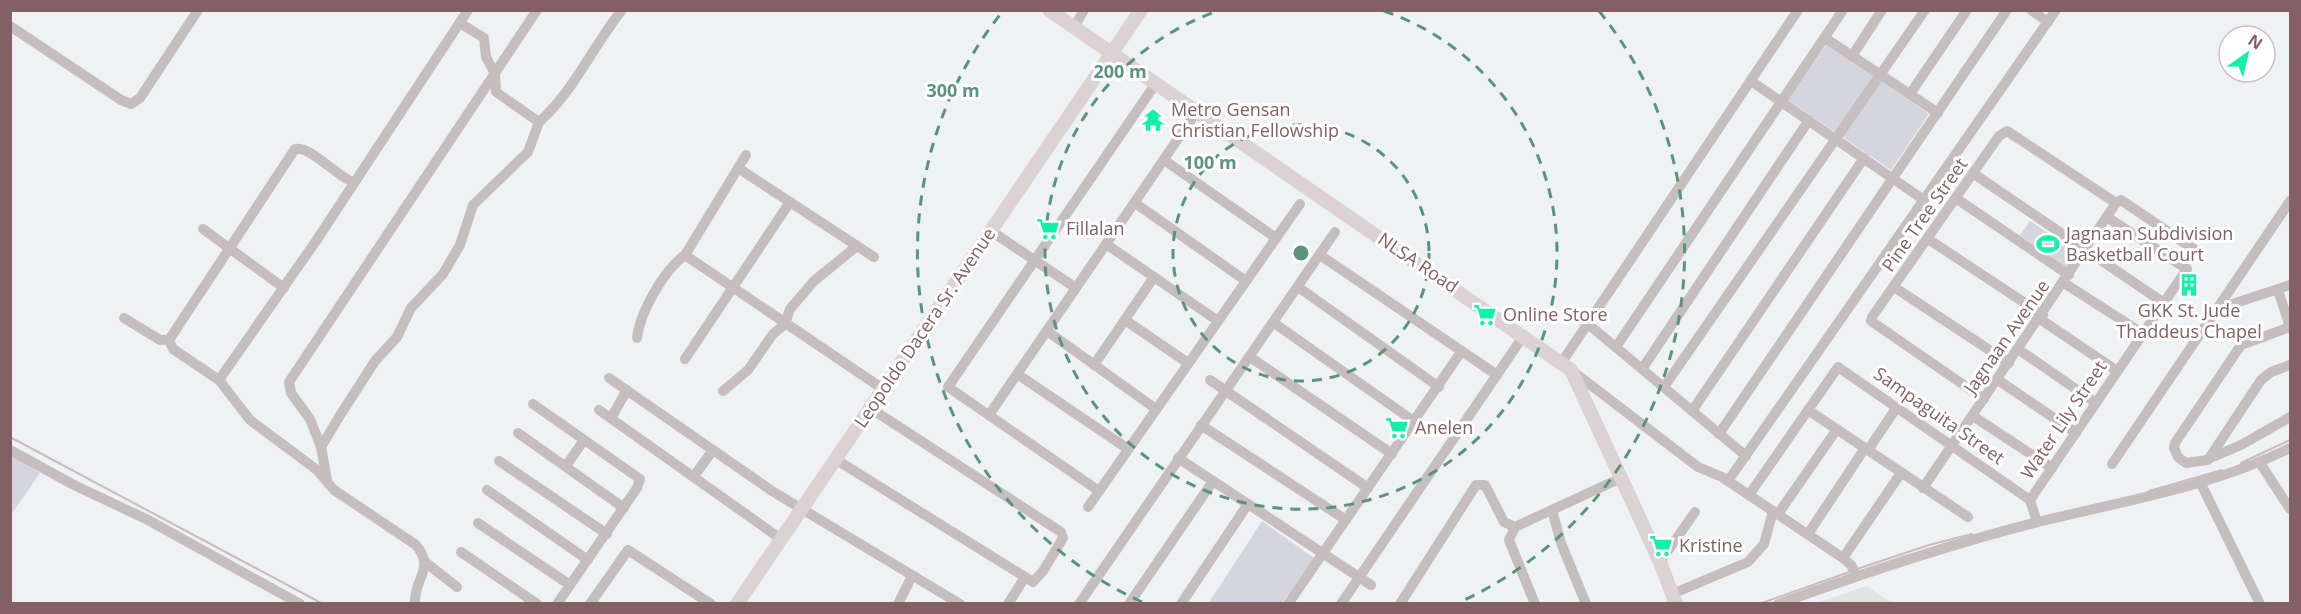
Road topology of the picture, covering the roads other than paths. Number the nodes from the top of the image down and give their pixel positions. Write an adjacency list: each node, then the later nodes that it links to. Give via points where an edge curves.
1 (198, 10): 17 (street, via 140,98 131,104)
2 (537, 10): 22 (street)
3 (622, 10): 31 (street, via 561,101)
4 (1049, 10): 18 (main road, NLSA Road)
5 (1084, 10): 18 (street)
6 (1141, 10): 20 (main road, Leopoldo Dacera Sr. Avenue)
7 (1798, 10): 24 (street)
8 (1843, 10): 19 (street)
9 (1882, 10): 21 (street)
10 (1925, 10): 23 (street)
11 (1966, 10): 26 (street)
12 (2007, 10): 29 (street)
13 (2031, 10): 16 (street)
14 (2056, 10): 16 (street)
15 (462, 15): 22 (street, via 484,38 486,57); 39 (street, via 427,77)
16 (2048, 22): 41 (street)
17 (10, 26)
18 (1074, 27): 20 (main road, NLSA Road)
19 (1825, 38): 21 (street); 27 (street)
20 (1113, 53): 25 (main road, NLSA Road); 49 (main road, Leopoldo Dacera Sr. Avenue)
21 (1852, 56): 23 (street)
22 (495, 74): 31 (street, via 496,92); 132 (street, via 289,382 291,393 310,420)
23 (1882, 75): 26 (street); 32 (street)
24 (1751, 81): 27 (street); 80 (street)
25 (1156, 83): 28 (main road, NLSA Road); 61 (street)
26 (1910, 94): 29 (street)
27 (1782, 102): 30 (street); 87 (street)
28 (1197, 111): 35 (street); 84 (main road, NLSA Road)
29 (1938, 113): 38 (street)
30 (1809, 120): 32 (street); 97 (street)
31 (539, 122): 132 (street, via 528,152 473,205 460,245 443,274 411,308 397,337 375,361)
32 (1836, 140): 34 (street); 106 (street)
33 (746, 155): 36 (street)
34 (1864, 158): 38 (street); 119 (street)
35 (1164, 160): 44 (street); 51 (street)
36 (738, 168): 43 (street); 58 (street)
37 (1974, 174): 40 (street, Pine Tree Street); 45 (street, Pine Tree Street, via 1999,136 2008,131); 57 (street)
38 (1893, 178): 41 (street); 129 (street)
39 (353, 182): 55 (street, via 306,151 295,149); 69 (street)
40 (1957, 199): 52 (street, Pine Tree Street); 63 (street)
41 (1924, 200): 139 (street)
42 (2290, 201): 73 (street)
43 (790, 202): 54 (street); 66 (street)
44 (1134, 203): 53 (street); 64 (street)
45 (2116, 203): 47 (street, Jagnaan Avenue); 56 (street, via 2121,200)
46 (1299, 204): 51 (street)
47 (2107, 217): 57 (street, Jagnaan Avenue); 72 (street, Water Lily Street, via 2187,269)
48 (203, 229): 55 (street)
49 (991, 231): 61 (street); 107 (main road, Leopoldo Dacera Sr. Avenue)
50 (1335, 232): 59 (street)
51 (1276, 238): 64 (street)
52 (1928, 239): 68 (street, Pine Tree Street); 74 (street)
53 (1106, 244): 62 (street); 70 (street)
54 (857, 246): 60 (street); 79 (street, via 814,280 790,309)
55 (228, 250): 69 (street); 86 (street)
56 (2195, 250)
57 (2086, 251): 63 (street, Jagnaan Avenue); 72 (street)
58 (685, 255): 66 (street); 85 (street, via 671,268 648,305)
59 (1320, 255): 67 (street); 89 (street)
60 (874, 257)
61 (1035, 260): 70 (street); 120 (street, via 948,387)
62 (1154, 277): 76 (street); 77 (street)
63 (2067, 279): 74 (street, Jagnaan Avenue); 83 (street)
64 (1246, 281): 77 (street)
65 (2290, 285): 71 (street)
66 (735, 287): 79 (street); 91 (street)
67 (1298, 287): 78 (street); 105 (street)
68 (1894, 287): 93 (street); 111 (street, Pine Tree Street, via 1871,321)
69 (284, 288): 102 (street)
70 (1076, 288): 82 (street)
71 (2278, 290): 73 (street); 81 (street)
72 (2164, 303): 83 (street, Water Lily Street)
73 (2220, 308): 145 (street)
74 (2041, 317): 88 (street, Jagnaan Avenue); 98 (street)
75 (124, 318): 86 (street, via 160,340)
76 (1125, 320): 92 (street); 94 (street)
77 (1218, 321): 92 (street)
78 (1274, 323): 90 (street); 124 (street)
79 (785, 324): 107 (street); 110 (street, via 772,334 748,370)
80 (1588, 324): 87 (street); 96 (street)
81 (2290, 327): 142 (street, via 2241,345 2175,443 2175,452 2183,462)
82 (1047, 331): 94 (street); 99 (street)
83 (2142, 333): 98 (street, Water Lily Street)
84 (1524, 335): 96 (main road, NLSA Road); 100 (street)
85 (637, 338)
86 (169, 340): 102 (street, via 174,349)
87 (1616, 348): 97 (street)
88 (2018, 349): 93 (street, Jagnaan Avenue); 112 (street)
89 (1461, 352): 100 (street); 105 (street)
90 (1250, 357): 109 (street); 138 (street)
91 (685, 359)
92 (1188, 363): 116 (street)
93 (2009, 363): 104 (street, Jagnaan Avenue)
94 (1094, 365): 116 (street)
95 (2290, 365): 142 (street, via 2261,380)
96 (1567, 366): 150 (main road, NLSA Road); 153 (street, via 1698,467)
97 (1642, 369): 106 (street)
98 (2117, 371): 112 (street, Water Lily Street)
99 (1017, 374): 120 (street); 137 (street)
100 (1497, 375): 185 (street)
101 (609, 378): 108 (street)
102 (219, 380): 151 (street, via 246,417)
103 (1210, 380): 109 (street)
104 (1998, 380): 111 (street, Jagnaan Avenue); 128 (street)
105 (1438, 387): 124 (street)
106 (1664, 387): 119 (street)
107 (883, 389): 114 (main road, Leopoldo Dacera Sr. Avenue)
108 (627, 390): 123 (street); 136 (street)
109 (1224, 390): 125 (street); 155 (street)
110 (723, 391)
111 (1984, 399): 121 (street, Jagnaan Avenue)
112 (2096, 403): 128 (street, Water Lily Street)
113 (533, 404): 130 (street)
114 (870, 408): 141 (main road, Leopoldo Dacera Sr. Avenue); 184 (street, via 1061,532 1061,541 1036,580)
115 (1897, 408): 118 (street, Sampaguita Street, via 1838,367); 131 (street, Sampaguita Street); 134 (street)
116 (1156, 409): 137 (street)
117 (599, 410): 123 (street)
118 (1808, 410): 126 (street); 159 (street)
119 (1692, 411): 129 (street)
120 (989, 415): 158 (street)
121 (1973, 416): 131 (street, Jagnaan Avenue); 147 (street)
122 (2290, 417): 142 (street)
123 (611, 418): 149 (street)
124 (1415, 422): 138 (street)
125 (1201, 424): 140 (street); 170 (street)
126 (1837, 429): 134 (street); 168 (street)
127 (518, 433): 146 (street)
128 (2076, 433): 147 (street, Water Lily Street)
129 (1719, 434): 139 (street)
130 (584, 440): 146 (street); 163 (street, via 639,477 639,485)
131 (1952, 446): 156 (street, Jagnaan Avenue); 160 (street, Sampaguita Street)
132 (321, 447): 151 (street)
133 (2290, 448): 144 (street)
134 (1866, 449): 148 (street); 175 (street)
135 (10, 450): 190 (street)
136 (713, 450): 149 (street); 164 (street)
137 (1128, 450): 158 (street)
138 (1392, 454): 155 (street)
139 (1746, 456): 153 (street)
140 (1178, 458): 152 (street); 200 (street)
141 (835, 459): 164 (main road, Leopoldo Dacera Sr. Avenue); 184 (street)
142 (2208, 460)
143 (500, 461): 174 (street)
144 (2260, 463): 154 (street); 165 (street)
145 (2112, 464)
146 (566, 466): 163 (street)
147 (2052, 468): 160 (street, Water Lily Street)
148 (1901, 473): 156 (street); 182 (street)
149 (694, 476): 176 (street)
150 (1621, 478): 166 (street); 181 (main road, NLSA Road)
151 (327, 480): 180 (street, via 343,497 416,545)
152 (1213, 481): 161 (street); 201 (street)
153 (1728, 481): 159 (street)
154 (2200, 482): 171 (street); 209 (street)
155 (1368, 488): 170 (street)
156 (1923, 488): 169 (street)
157 (487, 490): 179 (street)
158 (1099, 490): 162 (street)
159 (1749, 495): 168 (street)
160 (2030, 500): 171 (street)
161 (1248, 504): 178 (street); 202 (street)
162 (1088, 507)
163 (624, 508): 174 (street)
164 (802, 508): 176 (main road, Leopoldo Dacera Sr. Avenue); 183 (street)
165 (2290, 509)
166 (1552, 510): 173 (street); 207 (street)
167 (1695, 512): 181 (street)
168 (1776, 513): 175 (street); 189 (street, via 1764,544 1748,562)
169 (1968, 517)
170 (1346, 520): 178 (street)
171 (2037, 522): 182 (street)
172 (478, 523): 186 (street)
173 (1515, 527): 205 (street, via 1504,522 1485,485 1476,484); 206 (street, via 1509,540)
174 (607, 534): 179 (street)
175 (1808, 534): 182 (street)
176 (781, 539): 196 (main road, Leopoldo Dacera Sr. Avenue)
177 (461, 552): 192 (street)
178 (1323, 554): 185 (street); 203 (street)
179 (588, 560): 186 (street)
180 (425, 562): 188 (street); 191 (street)
181 (1660, 562): 189 (main road, NLSA Road)
182 (1851, 568): 208 (street)
183 (912, 576): 197 (street); 198 (street)
184 (1024, 577): 199 (street)
185 (1358, 577): 187 (street); 204 (street)
186 (570, 585): 193 (street)
187 (1371, 585)
188 (457, 587)
189 (1674, 599)
190 (300, 603)
191 (415, 603)
192 (537, 603)
193 (557, 603)
194 (590, 603): 195 (street, via 628,550)
195 (711, 603)
196 (736, 603)
197 (898, 603)
198 (960, 603)
199 (1008, 603)
200 (1079, 603)
201 (1129, 603)
202 (1181, 603)
203 (1288, 603)
204 (1341, 603)
205 (1400, 603)
206 (1535, 603)
207 (1586, 603)
208 (1778, 603)
209 (2260, 603)

